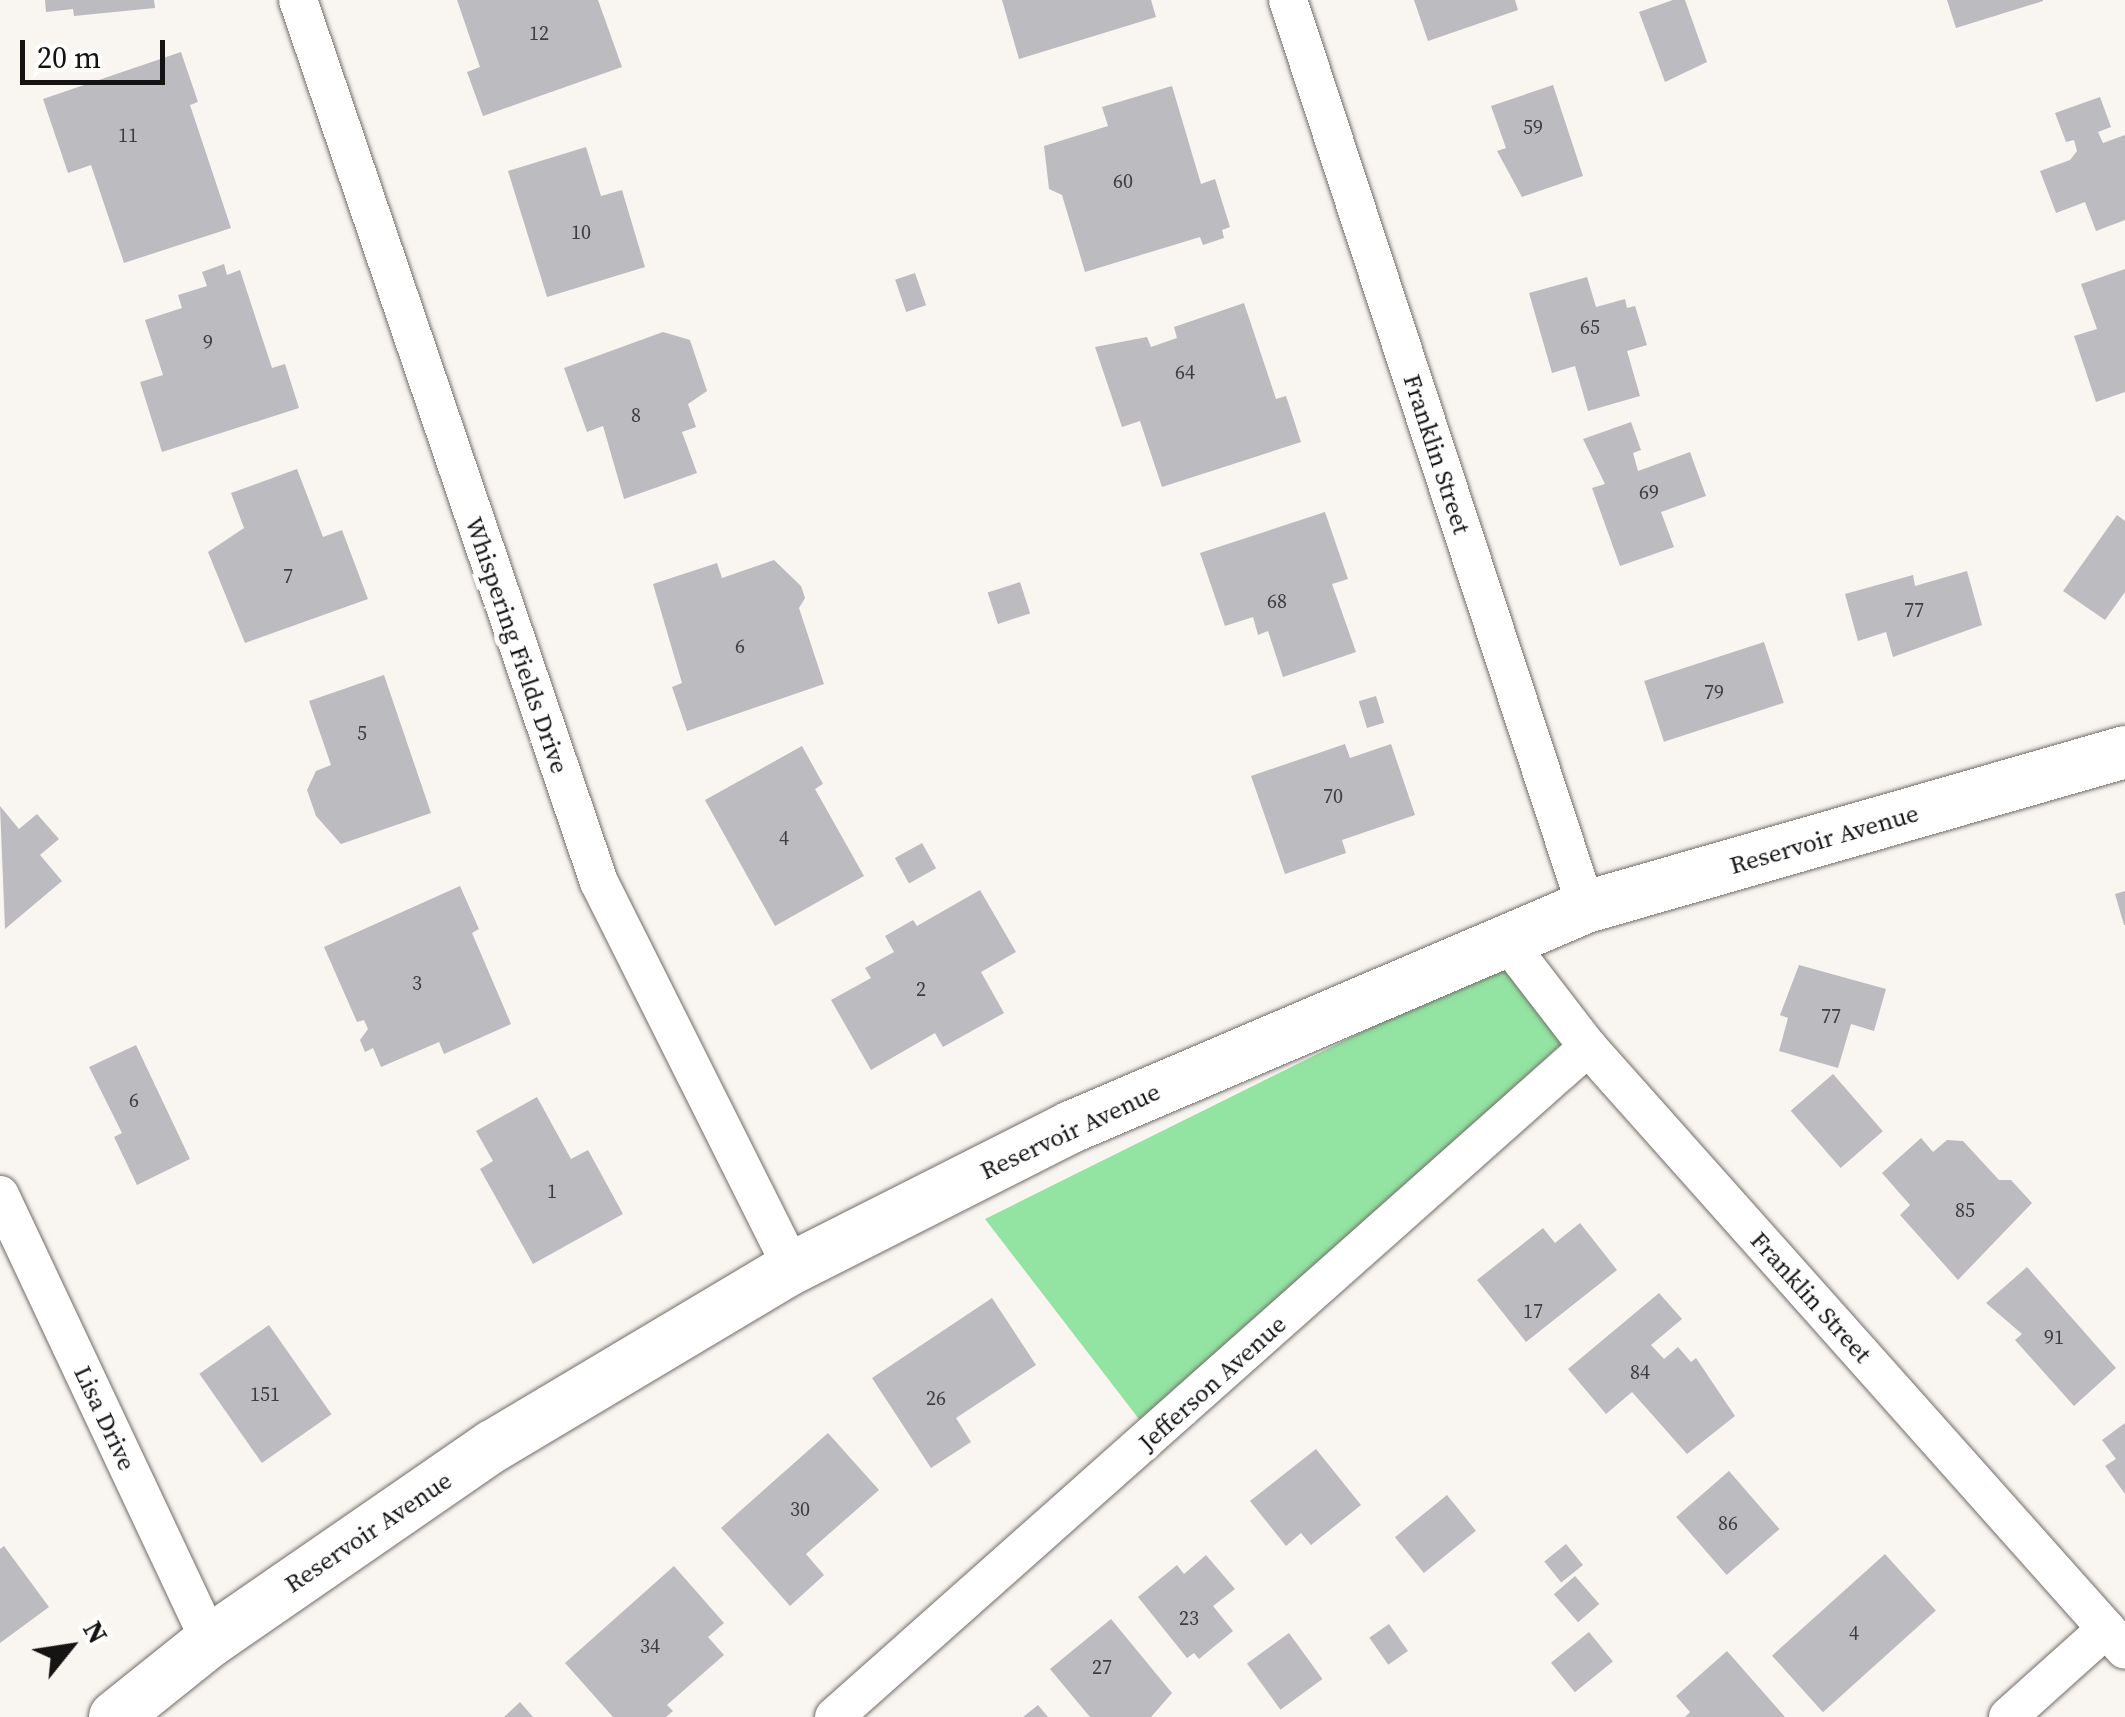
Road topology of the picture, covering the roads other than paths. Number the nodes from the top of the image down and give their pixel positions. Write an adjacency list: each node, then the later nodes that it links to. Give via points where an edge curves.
1 (298, 0): 8 (street, Whispering Fields Drive, via 598,882)
2 (1288, 0): 4 (street, Franklin Street)
3 (2125, 752): 4 (main road, Reservoir Avenue)
4 (1586, 907): 5 (main road, Reservoir Avenue)
5 (1504, 938): 6 (street, Franklin Street); 8 (main road, Reservoir Avenue, via 1071,1127)
6 (1588, 1046): 9 (street, Franklin Street); 12 (street, Jefferson Avenue)
7 (0, 1195): 10 (street, Lisa Drive)
8 (792, 1268): 10 (main road, Reservoir Avenue, via 492,1446)
9 (2116, 1639): 13 (street)
10 (210, 1642): 11 (main road, Reservoir Avenue)
11 (116, 1717)
12 (834, 1717)
13 (2008, 1717)

